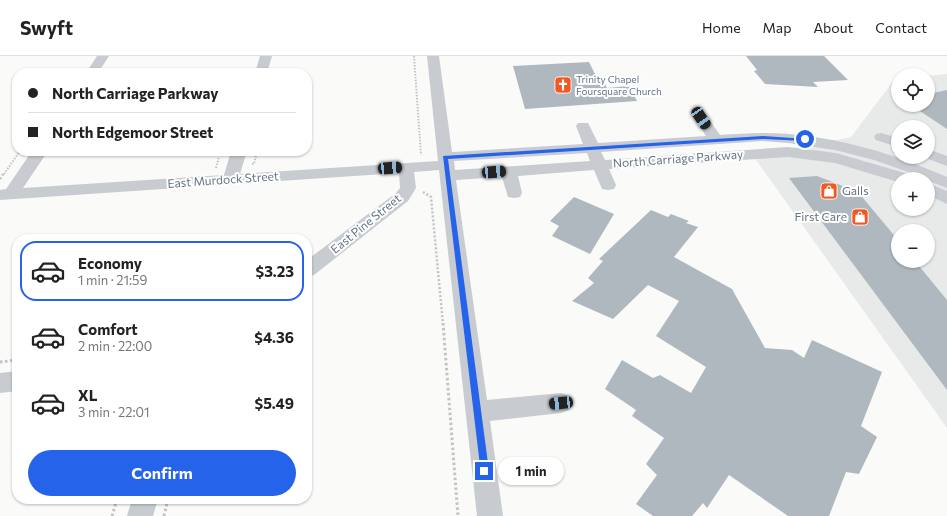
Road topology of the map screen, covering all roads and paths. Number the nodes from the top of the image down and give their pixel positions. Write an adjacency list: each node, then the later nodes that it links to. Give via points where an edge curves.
1 (104, 56): 5 (street)
2 (266, 56): 6 (street)
3 (414, 56): 21 (path)
4 (433, 56): 20 (street)
5 (96, 68)
6 (262, 68)
7 (701, 118): 10 (street)
8 (583, 126): 12 (street)
9 (881, 137): 11 (street)
10 (716, 140): 12 (street, North Carriage Parkway); 27 (street, North Carriage Parkway, via 763,137 805,139 846,147 916,168)
11 (891, 141)
12 (592, 147): 19 (street); 20 (street, North Carriage Parkway)
13 (16, 156): 25 (path)
14 (36, 156): 30 (street)
15 (219, 156): 22 (path)
16 (238, 156): 26 (street)
17 (935, 157): 18 (street)
18 (947, 161)
19 (599, 164): 23 (street, North Carriage Parkway); 24 (street, North Carriage Parkway, via 788,152 836,158); 28 (street)
20 (446, 166): 21 (street, East Murdock Street); 23 (street, North Carriage Parkway); 39 (street)
21 (414, 167): 26 (street, East Murdock Street); 33 (street, East Pine Street, via 408,188 402,197); 46 (path, via 422,191 432,198)
22 (215, 168)
23 (509, 171): 29 (street)
24 (891, 173)
25 (0, 179)
26 (232, 179): 30 (street, East Murdock Street)
27 (947, 183)
28 (608, 185)
29 (514, 193)
30 (5, 194)
31 (935, 194): 32 (street)
32 (945, 202)
33 (312, 266)
34 (12, 361): 35 (path)
35 (0, 362)
36 (12, 382): 37 (street)
37 (0, 383)
38 (561, 403): 39 (street)
39 (477, 412): 47 (street)
40 (116, 504): 43 (path)
41 (144, 504): 44 (street)
42 (167, 504): 45 (path)
43 (112, 516)
44 (140, 516)
45 (164, 516)
46 (458, 516)
47 (490, 516)

